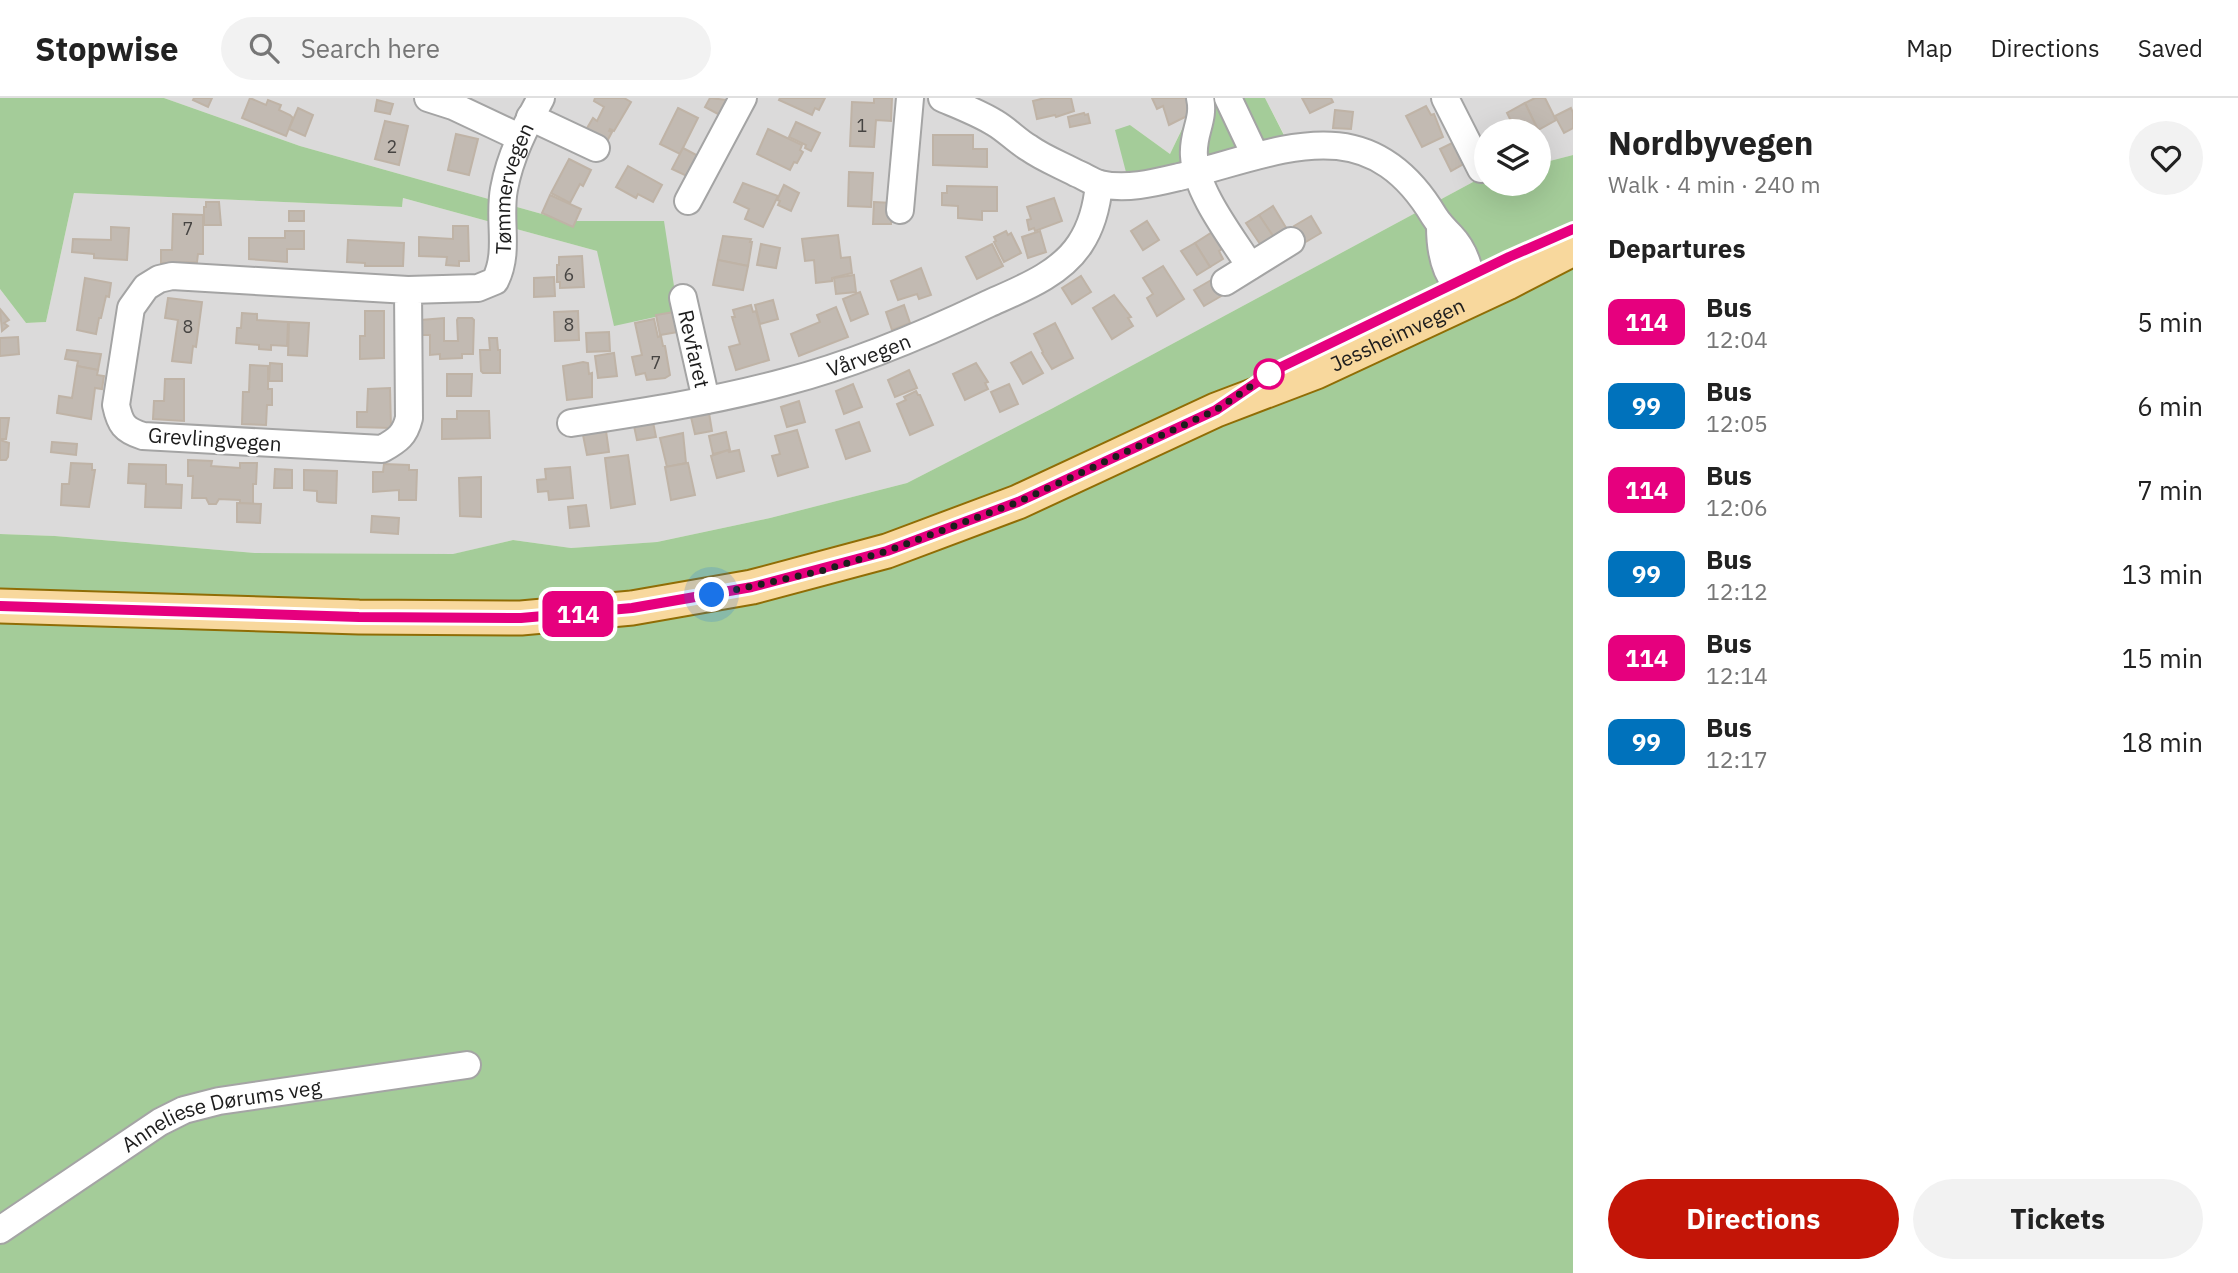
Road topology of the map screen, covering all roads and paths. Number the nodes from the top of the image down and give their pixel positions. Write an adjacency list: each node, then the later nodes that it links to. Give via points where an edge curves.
1 (428, 98): 9 (street)
2 (743, 98): 15 (street)
3 (910, 98): 16 (street)
4 (942, 98): 8 (street)
5 (1200, 98): 13 (street, via 1203,110 1194,132)
6 (1228, 98): 11 (street)
7 (1445, 98): 12 (street)
8 (992, 110): 14 (street, via 1030,149)
9 (530, 117): 10 (street); 21 (street, Tømmervegen, via 503,190 503,254)
10 (596, 148)
11 (1255, 155): 13 (street); 23 (street, via 1330,145 1381,159 1416,187 1460,248)
12 (1474, 155)
13 (1197, 173): 14 (street, via 1133,186); 20 (street)
14 (1099, 184): 26 (street, Vårvegen, via 1093,219 1079,246 1059,267 1030,285 891,347 787,382)
15 (688, 201)
16 (900, 210)
17 (1573, 229): 23 (main road, Jessheimvegen)
18 (1291, 241): 20 (street)
19 (1573, 248): 23 (main road, Jessheimvegen)
20 (1250, 266): 22 (street)
21 (495, 281): 24 (street, Grevlingvegen, via 478,288)
22 (1226, 282)
23 (1466, 286): 28 (main road, Jessheimvegen, via 1292,383 1216,410 953,528 821,571 692,598 581,614 507,618)
24 (408, 290): 24 (street, Grevlingvegen, via 173,276 159,279 146,287 131,308 116,405 119,420 127,431 143,436 382,449 406,431 409,418)
25 (683, 298): 26 (street, Revfaret)
26 (706, 400): 27 (street, Vårvegen)
27 (571, 423)
28 (0, 606)
29 (467, 1065): 30 (street, Anneliese Dørums veg, via 199,1105 160,1122)
30 (0, 1230)

